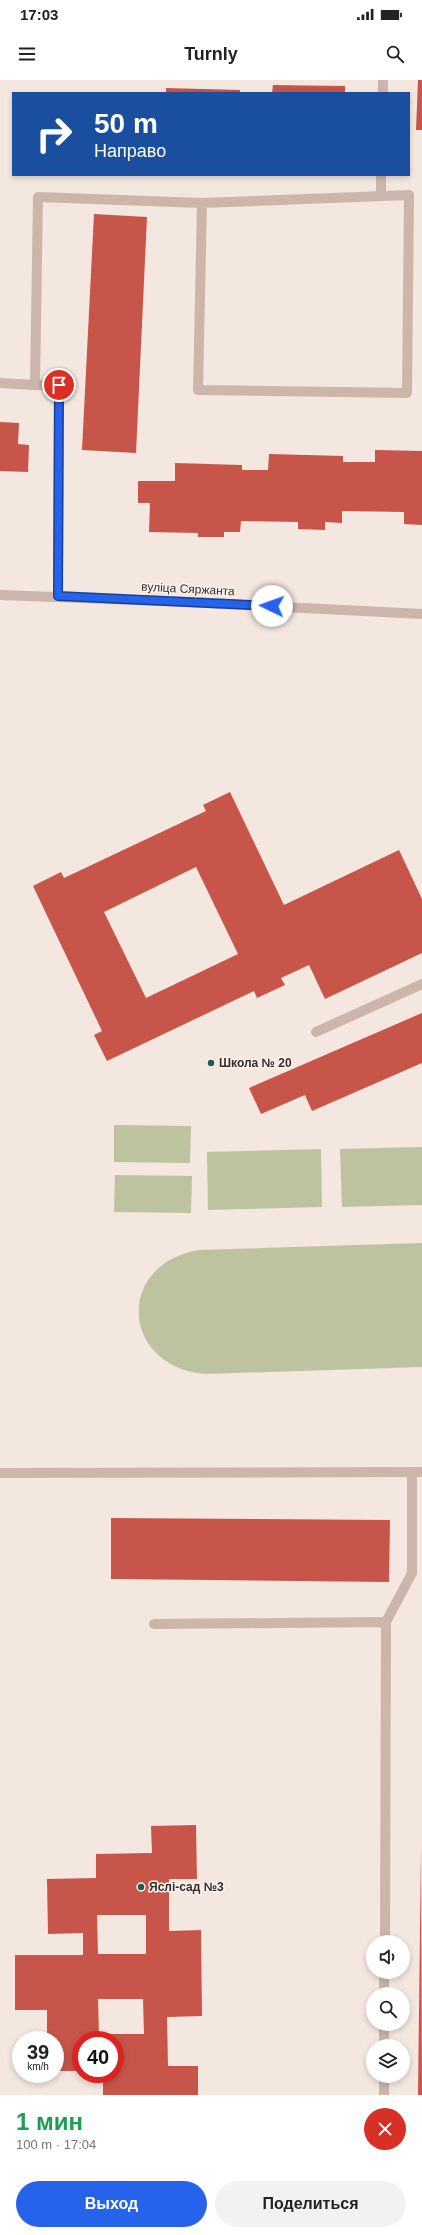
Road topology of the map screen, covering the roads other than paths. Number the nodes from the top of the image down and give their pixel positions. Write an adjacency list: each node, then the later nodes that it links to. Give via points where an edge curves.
1 (383, 80): 2 (street)
2 (383, 92)
3 (381, 176): 4 (street)
4 (381, 196): 5 (street); 5 (street, via 409,195 407,393 198,390)
5 (202, 203): 7 (street, via 38,197)
6 (0, 383): 7 (street)
7 (35, 385): 9 (street, via 59,385)
8 (0, 595): 9 (street, вуліца Сяржанта)
9 (58, 596): 10 (street, вуліца Сяржанта)
10 (422, 614)
11 (422, 984): 12 (street)
12 (316, 1032)
13 (417, 1472): 14 (street); 15 (street, via 412,1573)
14 (0, 1473)
15 (386, 1622): 16 (street); 17 (street)
16 (154, 1624)
17 (385, 1935)
18 (384, 2083): 19 (street)
19 (384, 2095)

